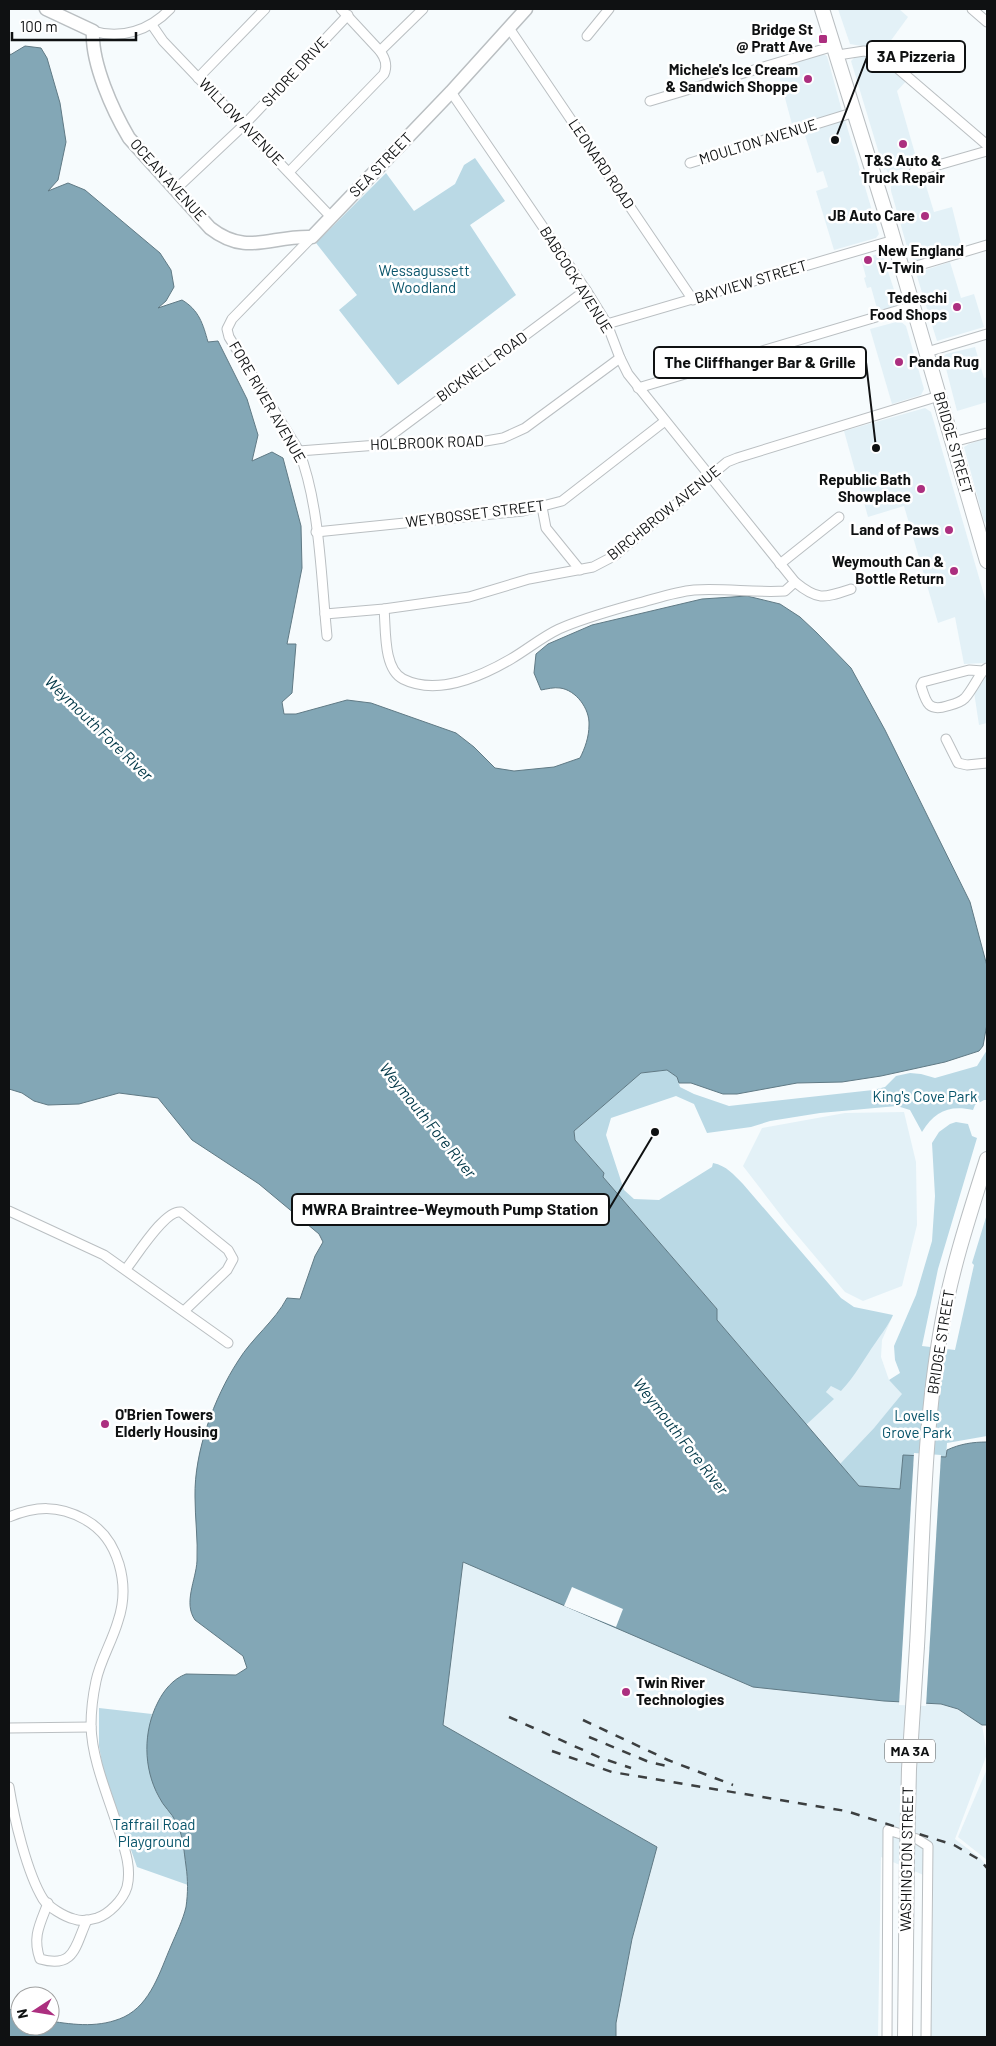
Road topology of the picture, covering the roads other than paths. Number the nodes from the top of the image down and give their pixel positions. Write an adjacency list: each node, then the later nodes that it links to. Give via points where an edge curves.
1 (46, 9): 9 (street)
2 (170, 9): 12 (street)
3 (265, 9): 18 (street)
4 (423, 9): 17 (street)
5 (526, 9): 13 (street, SEA STREET)
6 (609, 9): 15 (street)
7 (822, 9): 16 (main road, BRIDGE STREET)
8 (972, 9): 11 (street)
9 (61, 11): 14 (street)
10 (344, 12): 17 (street); 22 (street, SHORE DRIVE)
11 (987, 22)
12 (152, 25): 14 (street, via 115,35); 18 (street, WILLOW AVENUE)
13 (509, 28): 19 (street, SEA STREET); 35 (street, LEONARD ROAD)
14 (93, 31): 28 (street, OCEAN AVENUE, via 93,53 122,125)
15 (586, 36)
16 (836, 50): 20 (street); 21 (main road, BRIDGE STREET); 23 (street, via 882,54)
17 (380, 51): 26 (street, via 386,62 384,74)
18 (198, 78): 22 (street, WILLOW AVENUE)
19 (450, 92): 29 (street, SEA STREET); 34 (street, BABCOCK AVENUE)
20 (650, 101)
21 (855, 112): 25 (street, MOULTON AVENUE); 31 (main road, BRIDGE STREET)
22 (244, 125): 26 (street, WILLOW AVENUE); 28 (street, SHORE DRIVE)
23 (987, 145)
24 (987, 151): 27 (street)
25 (690, 163)
26 (289, 172): 29 (street, WILLOW AVENUE)
27 (914, 172)
28 (176, 189): 30 (street, OCEAN AVENUE, via 210,228 231,241 254,244)
29 (332, 217): 30 (street, SEA STREET)
30 (312, 237): 37 (street, SEA STREET)
31 (894, 240): 33 (main road, BRIDGE STREET); 35 (street, BAYVIEW STREET)
32 (987, 245): 33 (street)
33 (903, 270): 36 (main road, BRIDGE STREET)
34 (586, 290): 38 (street, BABCOCK AVENUE); 47 (street, BICKNELL ROAD)
35 (692, 300): 38 (street, BAYVIEW STREET)
36 (913, 306): 40 (main road, BRIDGE STREET); 42 (street)
37 (232, 319): 48 (street, FORE RIVER AVENUE, via 226,329 229,337)
38 (607, 324): 41 (street, BABCOCK AVENUE)
39 (987, 334): 40 (street)
40 (927, 352): 43 (main road, BRIDGE STREET)
41 (620, 358): 42 (street, BABCOCK AVENUE); 47 (street, HOLBROOK ROAD, via 513,435 480,442)
42 (638, 388): 44 (street, BABCOCK AVENUE)
43 (939, 396): 46 (main road, BRIDGE STREET); 49 (street, BIRCHBROW AVENUE, via 737,458)
44 (666, 421): 49 (street, BABCOCK AVENUE); 50 (street, WEYBOSSET STREET, via 562,501)
45 (987, 433): 46 (street)
46 (953, 442): 52 (main road, BRIDGE STREET)
47 (378, 445): 48 (street, HOLBROOK ROAD)
48 (299, 450): 53 (street, FORE RIVER AVENUE, via 309,480)
49 (710, 476): 55 (street, BABCOCK AVENUE); 56 (street, BIRCHBROW AVENUE, via 614,556)
50 (542, 508): 53 (street, WEYBOSSET STREET); 56 (street, via 546,528)
51 (839, 517): 55 (street)
52 (983, 529): 54 (main road, BRIDGE STREET)
53 (316, 532): 60 (street, FORE RIVER AVENUE)
54 (987, 561)
55 (780, 564): 57 (street, BABCOCK AVENUE)
56 (580, 570): 59 (street, BIRCHBROW AVENUE, via 524,581 469,597)
57 (794, 582): 58 (street, BABCOCK AVENUE, via 822,597); 59 (street, via 785,591 730,589 677,593 610,611 559,629 492,669 440,685 410,682 394,672 389,660)
58 (851, 589)
59 (384, 609): 60 (street, BIRCHBROW AVENUE)
60 (325, 614): 61 (street, FORE RIVER AVENUE)
61 (327, 636)
62 (985, 669): 62 (street, via 957,704 938,709 927,702 921,686 923,682 968,670)
63 (946, 739): 64 (street, via 958,763)
64 (987, 763)
65 (987, 1159): 71 (main road, BRIDGE STREET / MA 3A, via 953,1270 942,1326 930,1417)
66 (9, 1211): 67 (street, via 94,1249)
67 (126, 1269): 68 (street); 68 (street, via 164,1220 174,1212 181,1212 228,1250 233,1259 228,1270)
68 (184, 1311): 69 (street)
69 (228, 1343)
70 (9, 1517): 72 (street, via 26,1510 58,1509 88,1521 114,1548 120,1566 123,1604 96,1681)
71 (922, 1561): 78 (main road, WASHINGTON STREET / MA 3A, bridge, via 908,1769)
72 (91, 1727): 73 (street); 76 (street, via 97,1762 129,1864 127,1888 120,1900 106,1915)
73 (9, 1728)
74 (9, 1788): 75 (street, via 30,1869)
75 (48, 1903): 76 (street, via 75,1920); 76 (street, via 36,1934 40,1959 54,1963 72,1955)
76 (87, 1920)
77 (887, 2037): 79 (street, via 888,1830 928,1846)
78 (906, 2037)
79 (926, 2037)

